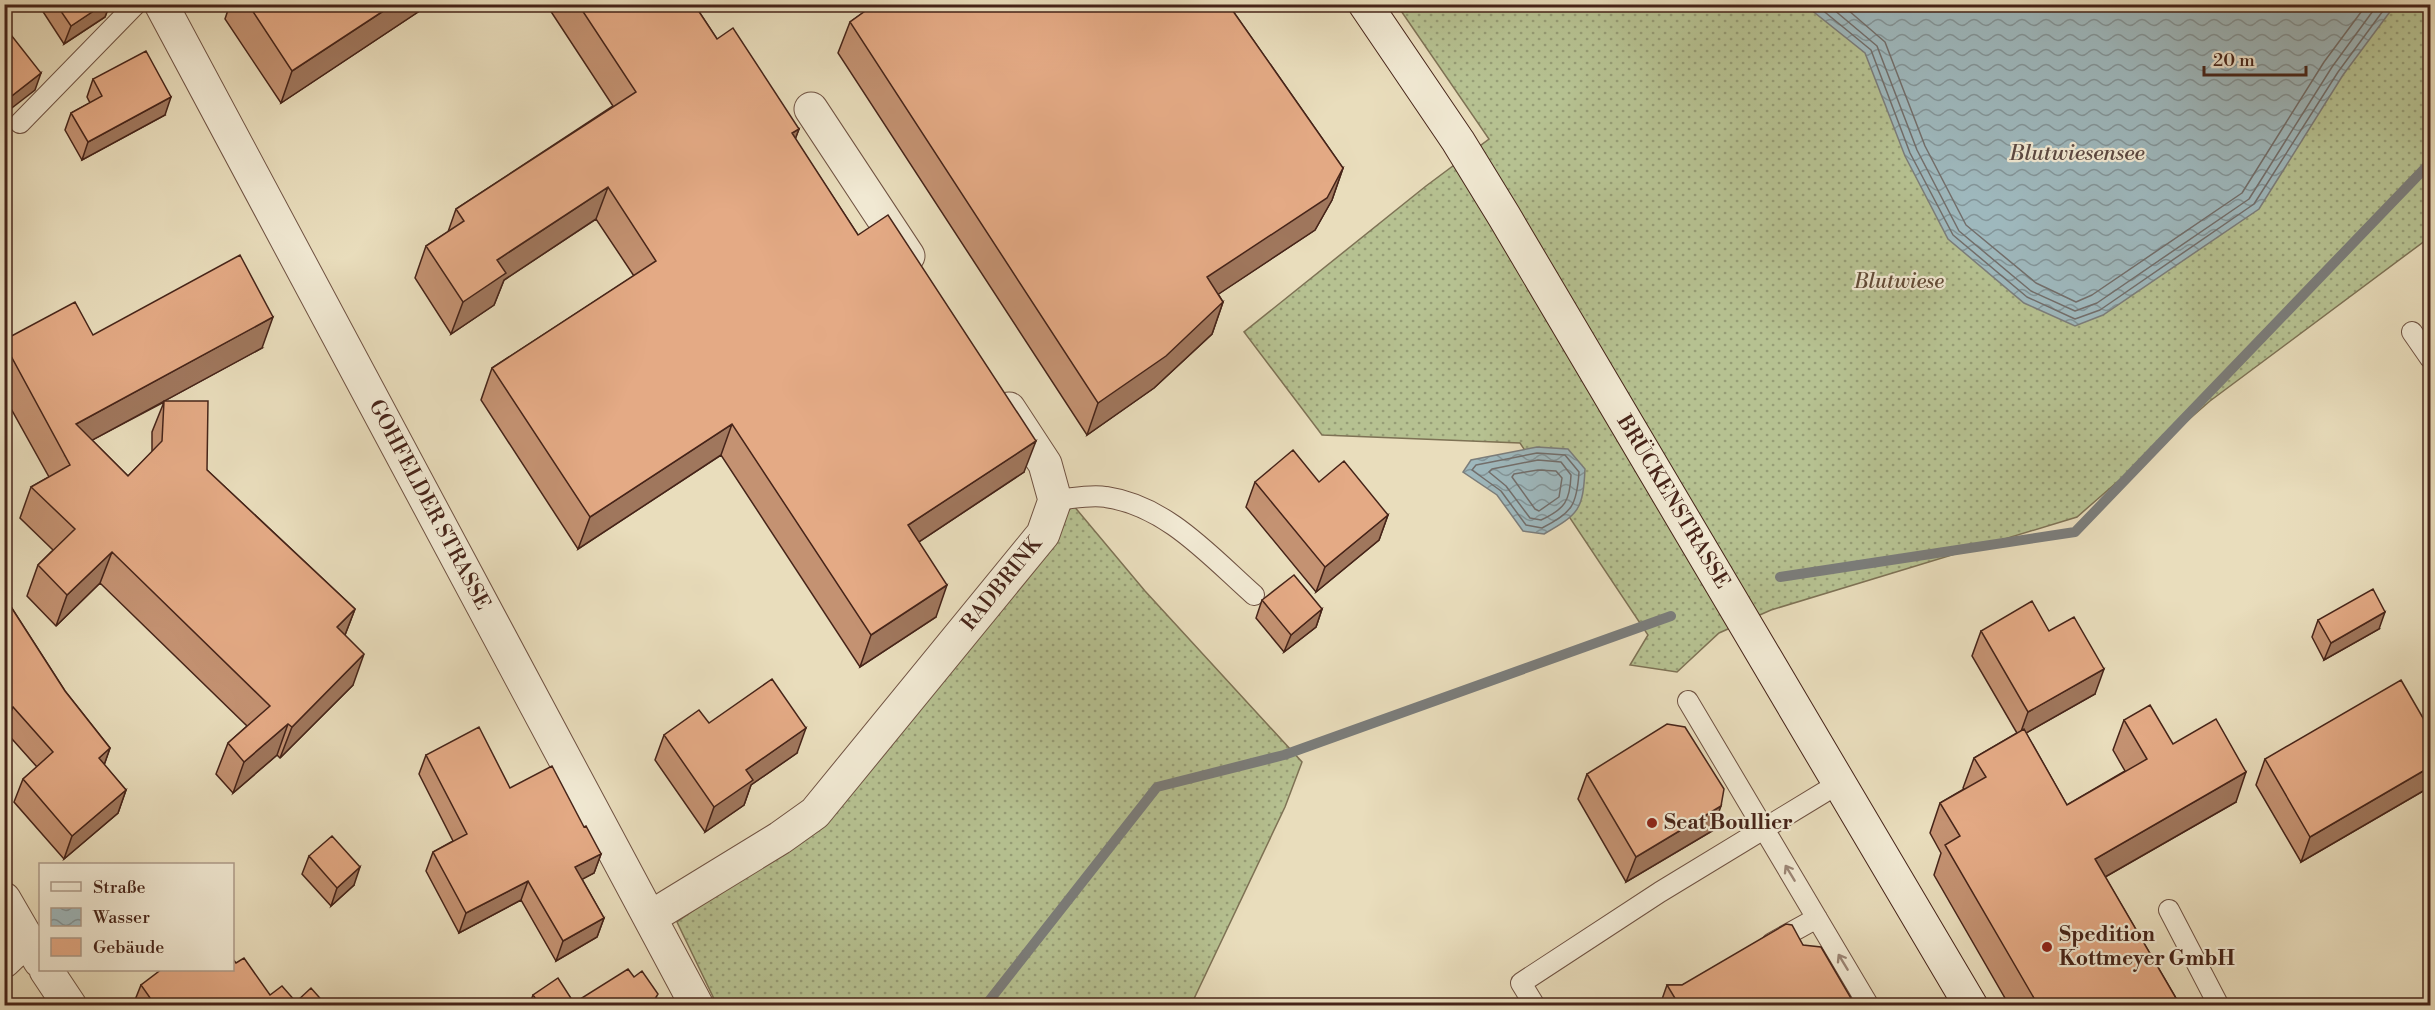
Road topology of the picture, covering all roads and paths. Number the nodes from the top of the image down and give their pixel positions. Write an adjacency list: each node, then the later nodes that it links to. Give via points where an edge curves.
1 (136, 4): 5 (lane)
2 (161, 4): 17 (street, GOHFELDER STRASSE)
3 (1365, 4): 13 (street, BRÜCKENSTRASSE, via 1487,188)
4 (811, 109): 6 (street)
5 (20, 123)
6 (921, 276)
7 (2412, 332): 8 (lane)
8 (2430, 358)
9 (993, 385): 10 (street, via 1045,464)
10 (1055, 500): 11 (lane, via 1103,496 1132,503 1167,519); 17 (street, RADBRINK, via 1043,534 815,813)
11 (1254, 595)
12 (1688, 701): 14 (lane)
13 (1841, 782): 14 (lane); 26 (street, BRÜCKENSTRASSE)
14 (1764, 829): 18 (lane, one-way to 14); 24 (lane, via 1521,983)
15 (4, 899): 20 (street)
16 (2169, 910): 27 (lane)
17 (651, 917): 23 (street, GOHFELDER STRASSE)
18 (1817, 918): 19 (lane); 25 (lane, one-way to 18)
19 (1756, 952)
20 (24, 954)
21 (47, 971): 22 (street)
22 (70, 1005)
23 (697, 1005)
24 (1535, 1005)
25 (1869, 1005)
26 (1971, 1005)
27 (2219, 1005)

